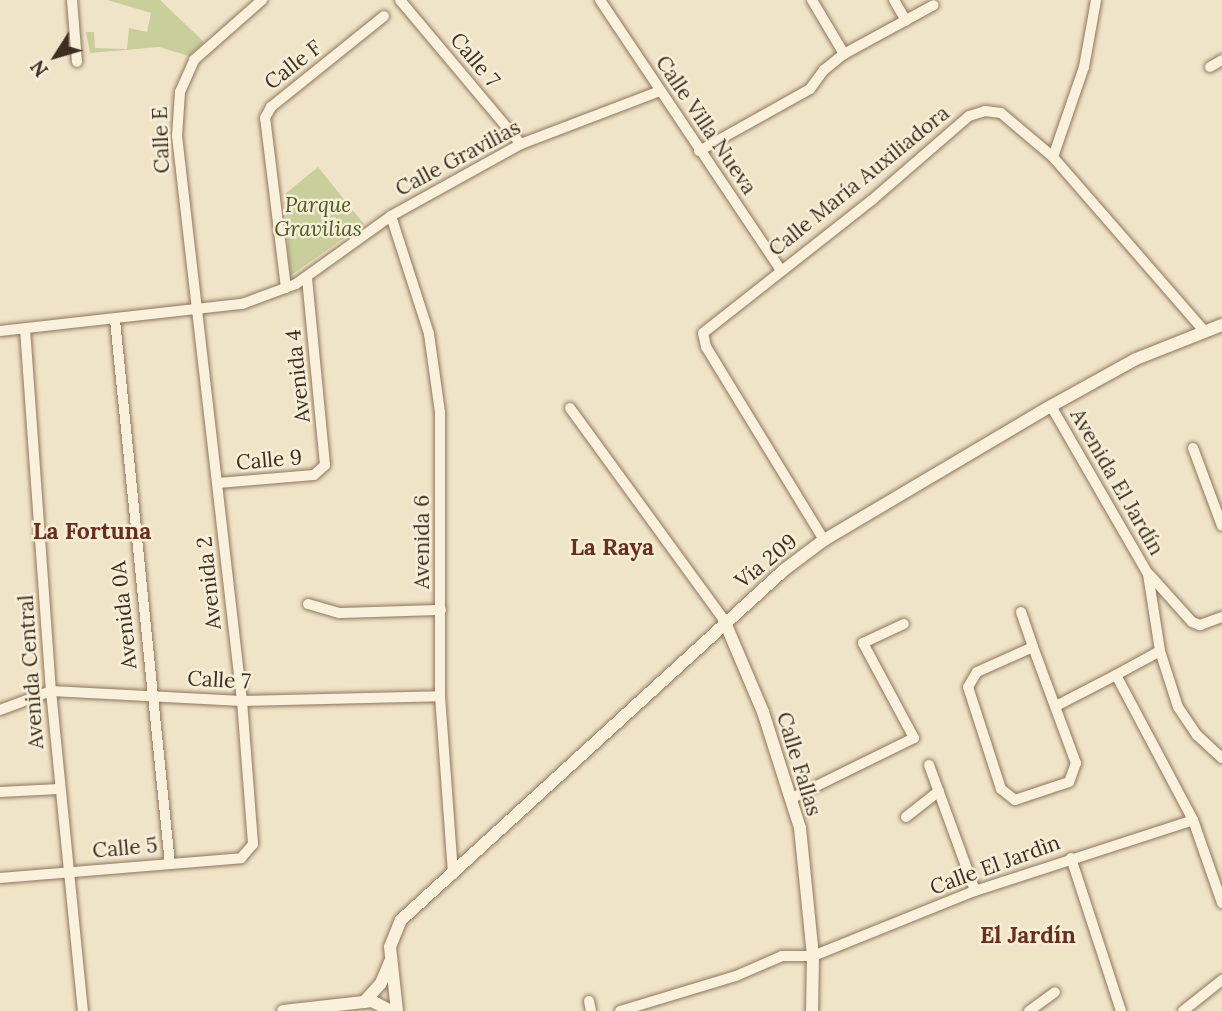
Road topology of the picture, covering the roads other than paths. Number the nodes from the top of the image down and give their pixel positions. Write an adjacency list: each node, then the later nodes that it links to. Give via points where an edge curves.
1 (72, 0): 13 (street)
2 (262, 0): 23 (street, Calle E, via 194,60 180,92 177,136)
3 (400, 0): 16 (street, Calle 7)
4 (600, 0): 15 (street, Calle Villa Nueva)
5 (813, 0): 11 (street)
6 (894, 0): 10 (street)
7 (1096, 0): 18 (street, via 1084,67)
8 (934, 5): 10 (street)
9 (384, 16): 22 (street, Calle F, via 271,107 265,118)
10 (906, 21): 11 (street)
11 (845, 54): 17 (street, via 824,70 810,89)
12 (1222, 60): 14 (street)
13 (77, 62)
14 (1210, 66)
15 (660, 91): 16 (street, Calle Gravilias); 17 (street, Calle Villa Nueva)
16 (521, 144): 19 (street, Calle Gravilias)
17 (699, 151): 20 (street, Calle Villa Nueva)
18 (1053, 158): 20 (street, Calle María Auxiliadora, via 1001,113 969,116); 28 (street, Calle María Auxiliadora)
19 (391, 216): 21 (street, Calle Gravilias); 38 (street, Avenida 6, via 411,268 435,365 441,450)
20 (781, 270): 35 (street, Calle María Auxiliadora, via 703,333 706,347)
21 (307, 277): 22 (street, Calle Gravilias); 32 (street, Avenida 4, via 326,460)
22 (286, 288): 23 (street, Calle Gravilias, via 242,304)
23 (198, 312): 24 (street, Calle Gravilias); 33 (street, Avenida 2)
24 (115, 320): 26 (street, Calle Gravilias); 47 (street, Avenida 0A)
25 (1222, 325): 28 (main road, Vía 209)
26 (24, 329): 27 (street, Calle Gravilias); 46 (street, Avenida Central)
27 (0, 331)
28 (1203, 331): 29 (main road, Vía 209, via 1136,359)
29 (1051, 406): 35 (main road, Vía 209); 36 (street, Avenida El Jardín)
30 (570, 408): 41 (street)
31 (1193, 448): 34 (street)
32 (323, 470): 33 (street, Calle 9, via 314,475)
33 (218, 484): 49 (street, Avenida 2)
34 (1222, 526)
35 (824, 540): 41 (main road, Vía 209)
36 (1148, 574): 40 (street, via 1192,621 1200,625); 44 (street, Avenida El Jardín)
37 (308, 604): 38 (street, via 339,613)
38 (441, 610): 48 (street, Avenida 6)
39 (1021, 612): 43 (street)
40 (1222, 617)
41 (724, 620): 57 (main road, Calle Fallas); 64 (main road, Vía 209)
42 (904, 624): 57 (street, via 863,643 914,738)
43 (1033, 647): 50 (street); 50 (street, via 970,678 968,687 1008,797 1015,800 1069,782 1074,773 1076,763)
44 (1160, 651): 45 (street); 52 (street, Avenida El Jardín, via 1178,707 1197,735)
45 (1116, 676): 50 (street); 59 (street)
46 (51, 691): 47 (street, Calle 7); 51 (street, Calle 7); 54 (street, Avenida Central)
47 (151, 695): 49 (street, Calle 7); 62 (street, Avenida 0A)
48 (440, 696): 49 (street, Calle 7); 64 (street, Avenida 6)
49 (242, 701): 60 (street, Avenida 2, via 254,837)
50 (1056, 706)
51 (0, 710)
52 (1222, 758)
53 (929, 765): 55 (street)
54 (60, 789): 56 (street); 63 (street, Avenida Central)
55 (939, 791): 58 (street); 66 (street)
56 (0, 792)
57 (792, 798): 68 (main road, Calle Fallas, via 800,828)
58 (906, 817)
59 (1193, 820): 61 (street, Calle El Jardìn); 67 (street)
60 (251, 850): 62 (street, Calle 5, via 241,858)
61 (1071, 858): 66 (street, Calle El Jardìn); 80 (street)
62 (170, 864): 63 (street, Calle 5)
63 (69, 872): 65 (street, Calle 5); 73 (street, Avenida Central)
64 (453, 876): 69 (main road, Vía 209, via 401,920 390,937)
65 (0, 878)
66 (975, 891): 68 (street, Calle El Jardìn)
67 (1222, 903)
68 (813, 956): 77 (street, Calle El Jardìn, via 782,956 736,976); 78 (main road, Calle Fallas)
69 (391, 959): 72 (main road, via 381,984); 76 (main road)
70 (1222, 980): 81 (street)
71 (1055, 992): 79 (street)
72 (364, 1002): 74 (main road); 75 (main road)
73 (82, 1011)
74 (283, 1011)
75 (391, 1011)
76 (397, 1011)
77 (620, 1011)
78 (812, 1011)
79 (1029, 1011)
80 (1121, 1011)
81 (1183, 1011)

